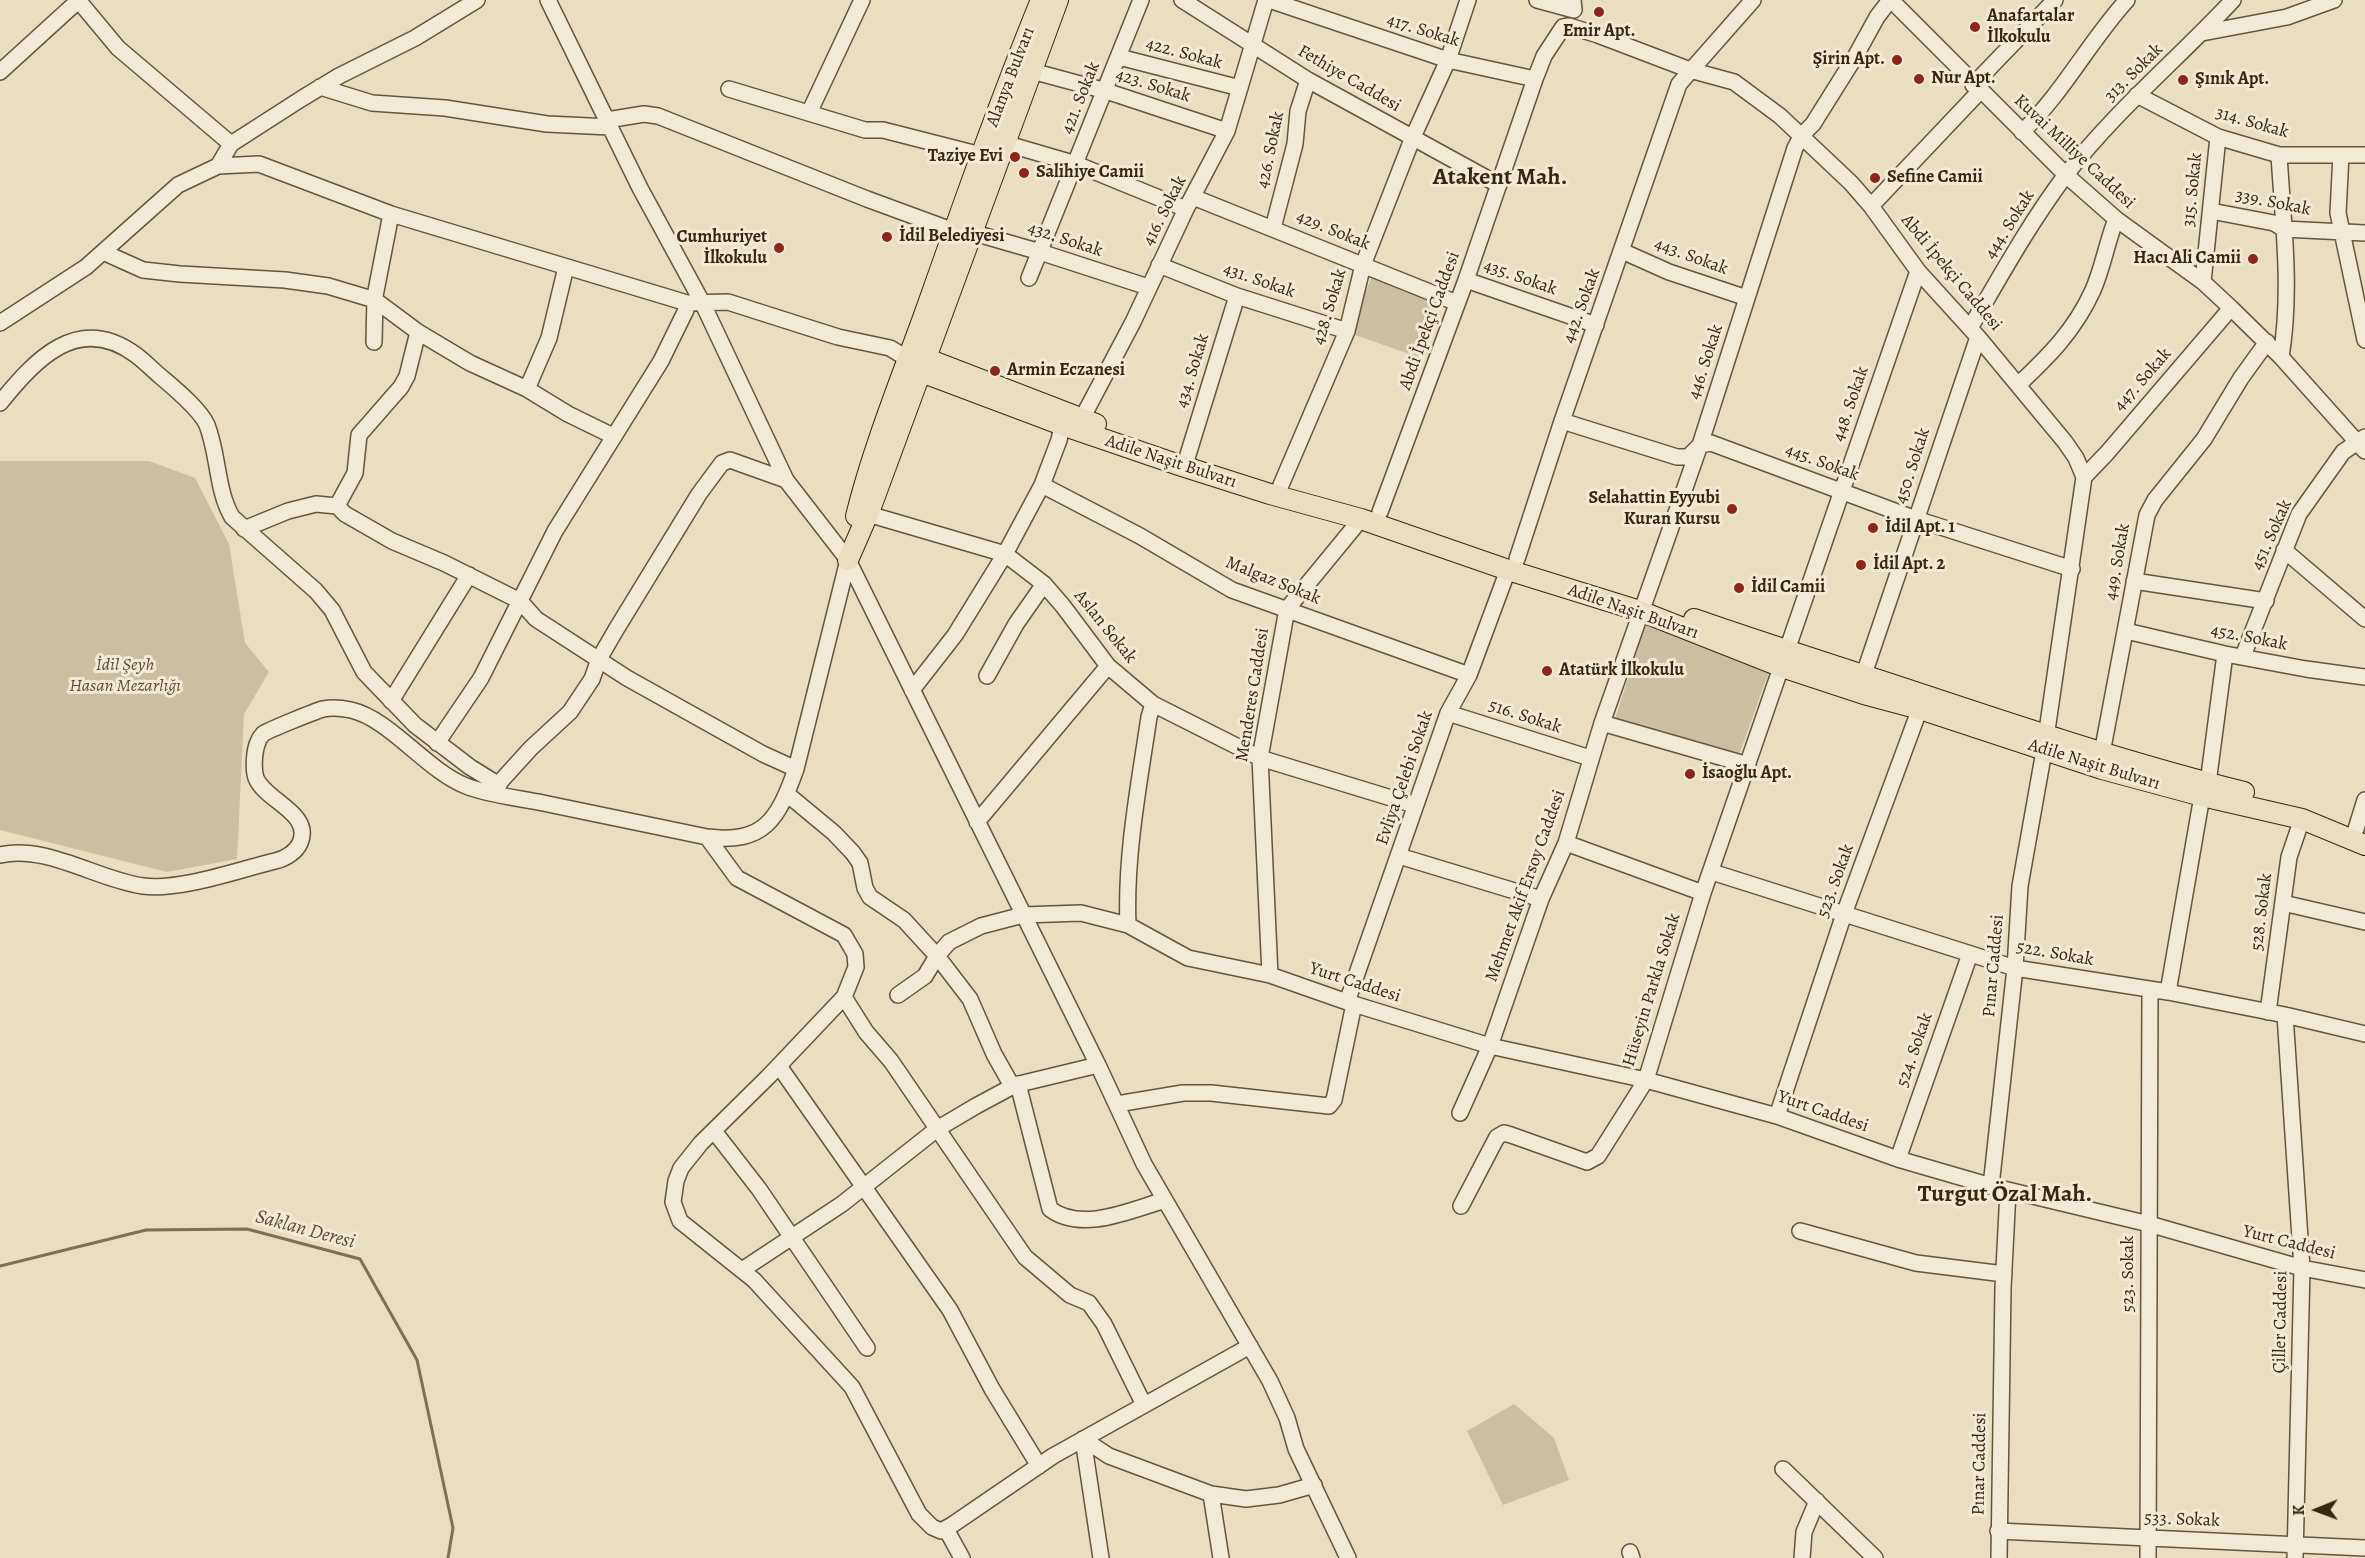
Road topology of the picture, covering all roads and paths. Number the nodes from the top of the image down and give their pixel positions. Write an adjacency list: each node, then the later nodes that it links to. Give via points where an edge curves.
1 (79, 0): 26 (street); 43 (street, via 118,48)
2 (477, 0): 29 (street, via 415,38)
3 (548, 0): 36 (street)
4 (862, 0): 35 (street)
5 (1041, 0): 44 (main road, Alanya Bulvarı)
6 (1058, 0): 25 (main road, Alanya Bulvarı)
7 (1141, 0): 22 (street, 421. Sokak)
8 (1182, 0): 21 (street, Fethiye Caddesi)
9 (1267, 0): 21 (street, 416. Sokak); 23 (street, 417. Sokak)
10 (1468, 0): 23 (street, 428. Sokak)
11 (1537, 0): 18 (street)
12 (1753, 0): 24 (street, 442. Sokak)
13 (1890, 0): 31 (street, Kuvai Milliye Caddesi); 39 (street, 446. Sokak, via 1813,124)
14 (2055, 0): 31 (street)
15 (2127, 0): 38 (street, via 2069,79)
16 (2233, 0): 20 (street, 313. Sokak)
17 (2334, 0): 20 (street, via 2287,17)
18 (1576, 3): 19 (street)
19 (1563, 27): 24 (street, Abdi İpekçi Caddesi, via 1598,35); 27 (street, Abdi İpekçi Caddesi)
20 (2202, 33): 34 (street, 313. Sokak)
21 (1253, 45): 28 (street, Fethiye Caddesi); 30 (street, 416. Sokak)
22 (1119, 57): 30 (street, 422. Sokak); 33 (street, 421. Sokak)
23 (1448, 60): 27 (street, 417. Sokak); 40 (street, 428. Sokak)
24 (1690, 70): 39 (street, Abdi İpekçi Caddesi, via 1734,82); 62 (street, 442. Sokak, via 1679,84)
25 (1032, 71): 33 (street, 423. Sokak); 42 (main road, Alanya Bulvarı)
26 (0, 72)
27 (1535, 79): 51 (street, Abdi İpekçi Caddesi)
28 (1308, 80): 40 (street, Fethiye Caddesi); 57 (street, 426. Sokak)
29 (320, 87): 36 (street, 432. Sokak, via 372,103 445,108 547,124); 43 (street)
30 (1240, 88): 37 (street, 416. Sokak)
31 (1977, 88): 38 (street, Kuvai Milliye Caddesi); 53 (street)
32 (729, 89): 35 (street)
33 (1106, 91): 37 (street, 423. Sokak); 48 (street, 421. Sokak)
34 (2137, 95): 41 (street, 314. Sokak); 50 (street, 313. Sokak)
35 (809, 113): 44 (street, via 864,130 884,130)
36 (608, 124): 59 (street, 432. Sokak, via 644,114 658,116 867,199); 76 (street)
37 (1227, 131): 52 (street, 416. Sokak)
38 (2022, 132): 50 (street, Kuvai Milliye Caddesi)
39 (1802, 135): 53 (street, Abdi İpekçi Caddesi); 74 (street, 446. Sokak)
40 (1413, 137): 51 (street, Fethiye Caddesi); 66 (street, 428. Sokak)
41 (2218, 138): 45 (street, 314. Sokak); 54 (street, 315. Sokak)
42 (1004, 142): 48 (street, 429. Sokak); 59 (main road, Alanya Bulvarı)
43 (231, 144): 49 (street)
44 (981, 155): 59 (main road, Alanya Bulvarı)
45 (2279, 155): 46 (street, 314. Sokak); 58 (street)
46 (2341, 155): 47 (street, 314. Sokak); 60 (street)
47 (2365, 155)
48 (1076, 164): 52 (street, 429. Sokak); 64 (street, 421. Sokak)
49 (218, 166): 55 (street, via 259,164); 63 (street, via 178,185)
50 (2066, 175): 56 (street, Kuvai Milliye Caddesi); 83 (street, 444. Sokak, via 2023,237)
51 (1499, 185): 70 (street, Abdi İpekçi Caddesi)
52 (1190, 203): 57 (street, 429. Sokak); 65 (street, 416. Sokak)
53 (1871, 206): 68 (street, Abdi İpekçi Caddesi)
54 (2211, 211): 58 (street, 339. Sokak, via 2274,223); 71 (street, 315. Sokak)
55 (391, 214): 67 (street); 75 (street)
56 (2116, 219): 71 (street, Kuvai Milliye Caddesi); 89 (street, via 2093,289 2076,321 2052,354)
57 (1273, 228): 66 (street, 429. Sokak)
58 (2284, 229): 60 (street, 339. Sokak); 87 (street, via 2286,326)
59 (962, 231): 64 (street, 432. Sokak); 88 (main road, Alanya Bulvarı)
60 (2341, 233): 61 (street, 339. Sokak); 84 (street)
61 (2365, 233)
62 (1622, 251): 74 (street, 443. Sokak, via 1669,272); 80 (street, 442. Sokak)
63 (103, 252): 75 (street, via 143,270 296,281); 79 (street)
64 (1040, 252): 69 (street, 421. Sokak); 72 (street, 432. Sokak)
65 (1159, 265): 72 (street, 416. Sokak); 73 (street, 431. Sokak)
66 (1363, 265): 77 (street, 429. Sokak); 82 (street, 428. Sokak)
67 (567, 267): 76 (street); 90 (street, via 549,338)
68 (1918, 271): 83 (street, Abdi İpekçi Caddesi); 102 (street, 448. Sokak)
69 (1029, 278)
70 (1466, 280): 77 (street, Abdi İpekçi Caddesi); 80 (street, 435. Sokak)
71 (2203, 282): 78 (street, Kuvai Milliye Caddesi)
72 (1148, 287): 93 (street, 416. Sokak)
73 (1237, 296): 82 (street, 431. Sokak); 97 (street, 434. Sokak)
74 (1747, 298): 96 (street, 446. Sokak)
75 (375, 300): 81 (street); 85 (street)
76 (695, 302): 88 (street, via 728,302 838,337 890,348); 94 (street, via 686,310 661,361); 99 (street)
77 (1457, 303): 104 (street, Abdi İpekçi Caddesi)
78 (2231, 308): 86 (street, Kuvai Milliye Caddesi); 98 (street, 447. Sokak)
79 (0, 323)
80 (1596, 325): 92 (street, 442. Sokak)
81 (418, 332): 90 (street, via 470,363); 103 (street, via 401,387 359,435 355,473)
82 (1347, 332): 101 (street, 428. Sokak)
83 (1974, 333): 89 (street, Abdi İpekçi Caddesi); 107 (street, 450. Sokak)
84 (2365, 340)
85 (374, 342)
86 (2267, 342): 87 (street, Kuvai Milliye Caddesi); 115 (street, 449. Sokak, via 2204,439 2155,500 2147,515)
87 (2281, 357): 95 (street, Kuvai Milliye Caddesi)
88 (918, 363): 93 (main road, Adile Naşit Bulvarı); 105 (main road); 111 (main road, via 865,481)
89 (2018, 385): 98 (street, Abdi İpekçi Caddesi, via 2065,442)
90 (527, 389): 94 (street)
91 (0, 403): 108 (street, via 29,369 66,342 99,339 135,354 206,423 224,502)
92 (1562, 421): 96 (street, 445. Sokak, via 1677,457 1688,458); 112 (street, 442. Sokak)
93 (1071, 422): 97 (main road, Adile Naşit Bulvarı); 100 (street, 416. Sokak, via 1059,440); 106 (main road, Adile Naşit Bulvarı, via 1270,494)
94 (613, 436): 117 (street, via 555,531)
95 (2363, 443): 109 (street, 451. Sokak, via 2343,452 2299,514)
96 (1700, 446): 102 (street, 445. Sokak, via 1710,443); 119 (street, 446. Sokak)
97 (1187, 458): 101 (main road, Adile Naşit Bulvarı)
98 (2084, 477): 113 (street)
99 (786, 480): 111 (street); 125 (street, via 730,460 722,463 699,494)
100 (1042, 485): 110 (street, 416. Sokak); 120 (street, Malgaz Sokak, via 1232,590)
101 (1281, 485): 104 (main road, Adile Naşit Bulvarı)
102 (1842, 490): 107 (street, 445. Sokak); 126 (street, 448. Sokak)
103 (337, 506): 108 (street, via 316,504 288,510); 114 (street, via 392,541)
104 (1380, 512): 112 (main road, Adile Naşit Bulvarı)
105 (868, 514): 110 (street, Aslan Sokak); 111 (main road)
106 (1361, 519): 112 (main road, Adile Naşit Bulvarı); 120 (street, Menderes Caddesi)
107 (1916, 519): 113 (street, 445. Sokak); 130 (street, 450. Sokak)
108 (244, 529): 133 (street, via 316,591 332,610 363,672)
109 (2284, 550): 118 (street, 451. Sokak); 121 (street)
110 (1005, 554): 116 (street, Aslan Sokak); 132 (street, 416. Sokak, via 954,635)
111 (848, 560): 132 (street); 144 (street)
112 (1513, 564): 119 (main road, Adile Naşit Bulvarı); 128 (street, Evliya Çelebi Sokak)
113 (2072, 569): 139 (street)
114 (469, 575): 117 (street); 133 (street)
115 (2134, 581): 118 (street); 122 (street, 449. Sokak)
116 (1044, 584): 127 (street, Aslan Sokak); 129 (street)
117 (520, 601): 125 (street, via 536,619); 138 (street, via 481,678)
118 (2266, 601): 124 (street, 451. Sokak)
119 (1642, 606): 126 (main road, Adile Naşit Bulvarı); 137 (street, Mehmet Akif Ersoy Caddesi)
120 (1287, 609): 128 (street, Malgaz Sokak); 141 (street, Menderes Caddesi)
121 (2365, 619)
122 (2126, 631): 123 (street, 452. Sokak); 140 (street, 449. Sokak)
123 (2225, 654): 124 (street, 452. Sokak); 146 (street)
124 (2243, 656): 131 (street, 452. Sokak)
125 (599, 659): 144 (street); 145 (street, via 592,679 570,712 531,748)
126 (1784, 659): 130 (main road, Adile Naşit Bulvarı); 134 (main road, Adile Naşit Bulvarı, via 1864,694); 143 (street, Hüseyin Parkla Sokak)
127 (1108, 666): 135 (street, Aslan Sokak); 151 (street)
128 (1469, 675): 136 (street, Evliya Çelebi Sokak)
129 (987, 676)
130 (1863, 677): 134 (main road, Adile Naşit Bulvarı)
131 (2365, 677)
132 (912, 690): 151 (street)
133 (392, 700): 138 (street)
134 (1922, 702): 139 (main road, Adile Naşit Bulvarı); 161 (street, 523. Sokak)
135 (1154, 704): 141 (street, Aslan Sokak); 164 (street, via 1135,811)
136 (1448, 712): 142 (street, 516. Sokak); 149 (street, Evliya Çelebi Sokak)
137 (1602, 723): 142 (street, Mehmet Akif Ersoy Caddesi); 143 (street)
138 (437, 742): 145 (street)
139 (2045, 744): 140 (main road, Adile Naşit Bulvarı); 146 (main road, Adile Naşit Bulvarı); 167 (street, Pınar Caddesi, via 2020,886)
140 (2102, 753): 146 (main road, Adile Naşit Bulvarı)
141 (1260, 758): 149 (street, Aslan Sokak); 168 (street, Menderes Caddesi)
142 (1590, 758): 154 (street, Mehmet Akif Ersoy Caddesi)
143 (1748, 765): 157 (street, Hüseyin Parkla Sokak)
144 (796, 769): 147 (street)
145 (496, 789): 153 (street); 155 (street, via 466,787 371,718 335,708 263,734 258,742 254,766 257,779 265,791 296,817 301,829 297,849 281,860 181,884 144,886 38,855)
146 (2205, 789): 150 (main road, Adile Naşit Bulvarı); 152 (main road, Adile Naşit Bulvarı, via 2301,806); 170 (street)
147 (787, 794): 153 (street, via 771,820 758,831 729,840); 166 (street, via 853,853 870,897 904,920)
148 (2365, 800): 152 (street)
149 (1414, 805): 156 (street, Evliya Çelebi Sokak)
150 (2302, 819): 152 (main road, Adile Naşit Bulvarı); 160 (street, 528. Sokak, via 2289,857)
151 (977, 822): 162 (street)
152 (2362, 836)
153 (706, 837): 172 (street, via 737,878 844,935 855,954 856,967)
154 (1566, 843): 158 (street); 159 (street, Mehmet Akif Ersoy Caddesi)
155 (0, 855)
156 (1399, 856): 159 (street); 173 (street, Evliya Çelebi Sokak)
157 (1712, 872): 158 (street, Hüseyin Parkla Sokak); 161 (street, 522. Sokak)
158 (1703, 892): 180 (street, Hüseyin Parkla Sokak)
159 (1541, 899): 177 (street, Mehmet Akif Ersoy Caddesi)
160 (2283, 903): 163 (street); 174 (street, 528. Sokak)
161 (1844, 914): 165 (street, 522. Sokak); 184 (street, 523. Sokak)
162 (1023, 915): 164 (street, Yurt Caddesi, via 1081,913); 166 (street, Yurt Caddesi, via 981,926 949,942); 178 (street)
163 (2365, 922)
164 (1128, 925): 168 (street, Yurt Caddesi, via 1188,958)
165 (1970, 954): 167 (street, 522. Sokak); 187 (street, 524. Sokak)
166 (938, 956): 171 (street, Yurt Caddesi, via 926,976); 181 (street, via 970,999 994,1054)
167 (2015, 968): 169 (street, 522. Sokak); 188 (street, Pınar Caddesi)
168 (1270, 975): 173 (street, Yurt Caddesi)
169 (2150, 990): 170 (street, 522. Sokak); 193 (street, 523. Sokak)
170 (2168, 992): 174 (street, 522. Sokak)
171 (898, 995)
172 (844, 997): 179 (street); 185 (street)
173 (1351, 1003): 177 (street, Yurt Caddesi); 182 (street, Evliya Çelebi Sokak, via 1334,1100 1329,1106 1183,1093)
174 (2268, 1012): 175 (street, 522. Sokak)
175 (2285, 1015): 176 (street, 522. Sokak); 196 (street, Çiller Caddesi)
176 (2365, 1034)
177 (1490, 1046): 180 (street, Yurt Caddesi); 183 (street, Mehmet Akif Ersoy Caddesi)
178 (1098, 1065): 181 (street); 182 (street)
179 (779, 1066): 186 (street); 189 (street)
180 (1646, 1080): 184 (street, Yurt Caddesi); 192 (street, Hüseyin Parkla Sokak, via 1598,1156 1587,1162 1504,1133 1497,1137)
181 (1015, 1085): 185 (street); 191 (street, via 1050,1209 1075,1219 1102,1218)
182 (1116, 1104): 191 (street)
183 (1460, 1113)
184 (1777, 1116): 187 (street, Yurt Caddesi)
185 (937, 1129): 189 (street); 202 (street, via 1026,1257 1070,1295 1089,1303 1104,1324)
186 (714, 1131): 195 (street); 197 (street, via 681,1168 673,1202 680,1221)
187 (1898, 1159): 188 (street, Yurt Caddesi)
188 (1991, 1186): 190 (street, Yurt Caddesi)
189 (863, 1187): 195 (street); 204 (street, via 950,1310)
190 (2008, 1191): 193 (street, Yurt Caddesi); 198 (street, Pınar Caddesi)
191 (1165, 1200): 200 (street)
192 (1461, 1206)
193 (2149, 1224): 196 (street, Yurt Caddesi); 211 (street, 523. Sokak)
194 (1800, 1231): 198 (street, via 1916,1263)
195 (790, 1237): 197 (street); 201 (street)
196 (2302, 1268): 199 (street, Yurt Caddesi); 213 (street, Çiller Caddesi)
197 (742, 1270): 209 (street, via 852,1387 919,1514 932,1527)
198 (2004, 1274): 210 (street, Pınar Caddesi)
199 (2365, 1281)
200 (1250, 1346): 202 (street); 206 (street, via 1270,1381)
201 (867, 1348)
202 (1144, 1405): 203 (street)
203 (1083, 1439): 204 (street); 207 (street, via 1109,1456); 215 (street)
204 (1039, 1466): 209 (street)
205 (1783, 1469): 208 (street)
206 (1314, 1485): 207 (street, via 1246,1499); 217 (street)
207 (1210, 1494): 216 (street)
208 (1816, 1501): 218 (street, via 1804,1532); 219 (street)
209 (945, 1529): 214 (street)
210 (1998, 1531): 211 (street, 533. Sokak); 220 (street, Pınar Caddesi)
211 (2148, 1538): 213 (street, 533. Sokak); 221 (street, 523. Sokak)
212 (2365, 1548): 213 (street, 533. Sokak)
213 (2295, 1551)
214 (962, 1558)
215 (1101, 1558)
216 (1221, 1558)
217 (1348, 1558)
218 (1802, 1558)
219 (1875, 1558)
220 (1999, 1558)
221 (2148, 1558)

